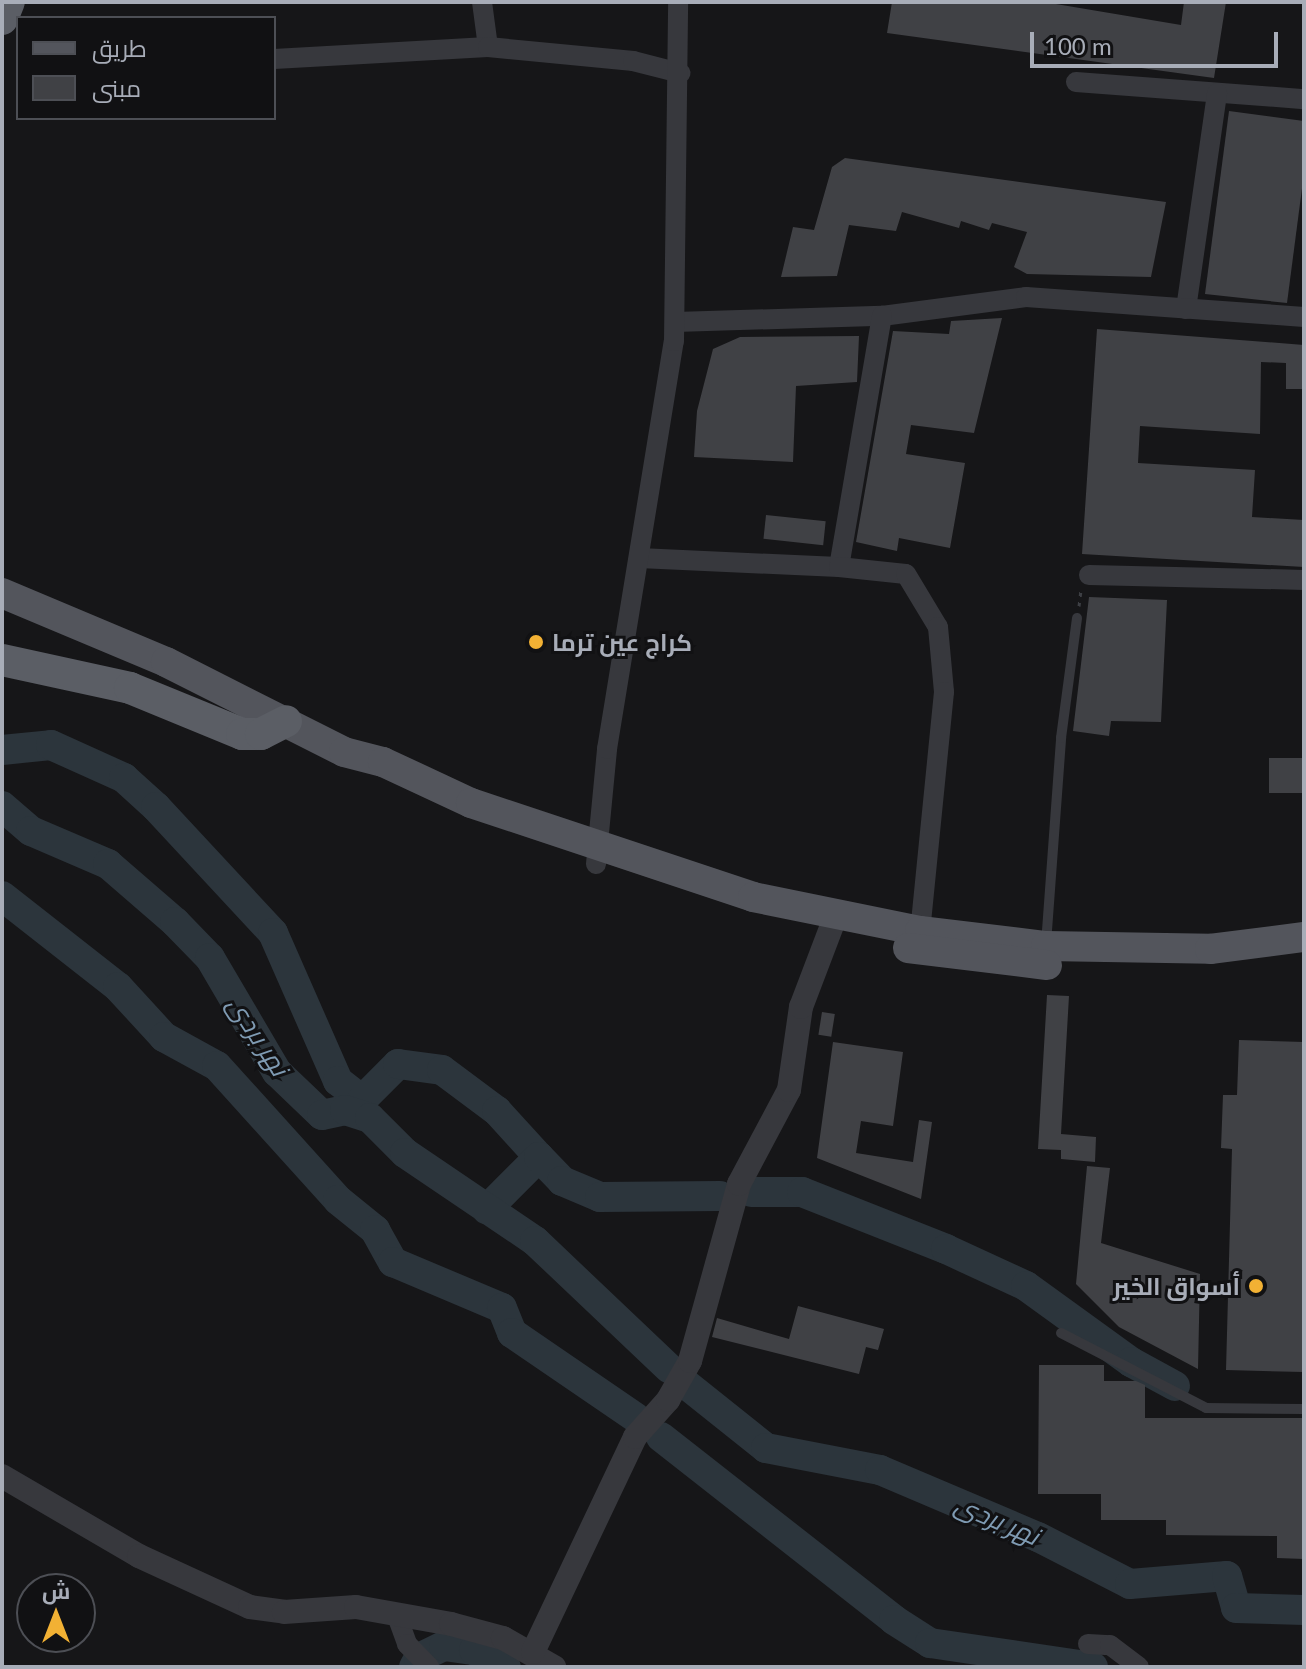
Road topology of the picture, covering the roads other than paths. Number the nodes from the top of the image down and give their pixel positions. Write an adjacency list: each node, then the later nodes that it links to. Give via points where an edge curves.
1 (9, 2): 4 (highway)
2 (482, 2): 5 (street)
3 (678, 2): 7 (street)
4 (2, 19)
5 (488, 47): 6 (street); 7 (street, via 633,61)
6 (276, 59)
7 (680, 73): 14 (street)
8 (1076, 82): 9 (street)
9 (1217, 93): 10 (street); 11 (street)
10 (1304, 99)
11 (1186, 309): 12 (street, via 1026,297); 13 (street)
12 (882, 316): 14 (street); 16 (street)
13 (1304, 317)
14 (675, 322): 15 (street)
15 (639, 558): 16 (street); 23 (street)
16 (839, 567): 25 (street, via 906,574 938,627 944,692)
17 (1089, 575): 18 (street)
18 (1304, 580)
19 (2, 593): 22 (main road, via 166,662)
20 (1077, 618): 27 (lane, via 1061,738)
21 (2, 660): 22 (highway, via 130,688 242,734 270,731)
22 (286, 721): 23 (main road, via 344,752 383,762)
23 (597, 855): 24 (main road)
24 (832, 925): 25 (main road); 28 (main road, via 1033,965 1245,966); 34 (street, via 801,1007 789,1090 739,1184 690,1361 668,1400 635,1437)
25 (920, 931): 27 (main road)
26 (1304, 937): 27 (main road, via 1210,949)
27 (1046, 946)
28 (1304, 958)
29 (1061, 1333): 30 (lane, via 1206,1408)
30 (1304, 1409)
31 (2, 1476): 32 (street, via 139,1556 250,1607 284,1612 339,1606)
32 (397, 1616): 34 (street, via 474,1629); 35 (street, via 407,1644)
33 (1088, 1644): 37 (street, via 1110,1645)
34 (533, 1652): 36 (street)
35 (429, 1667)
36 (554, 1667)
37 (1139, 1667)

